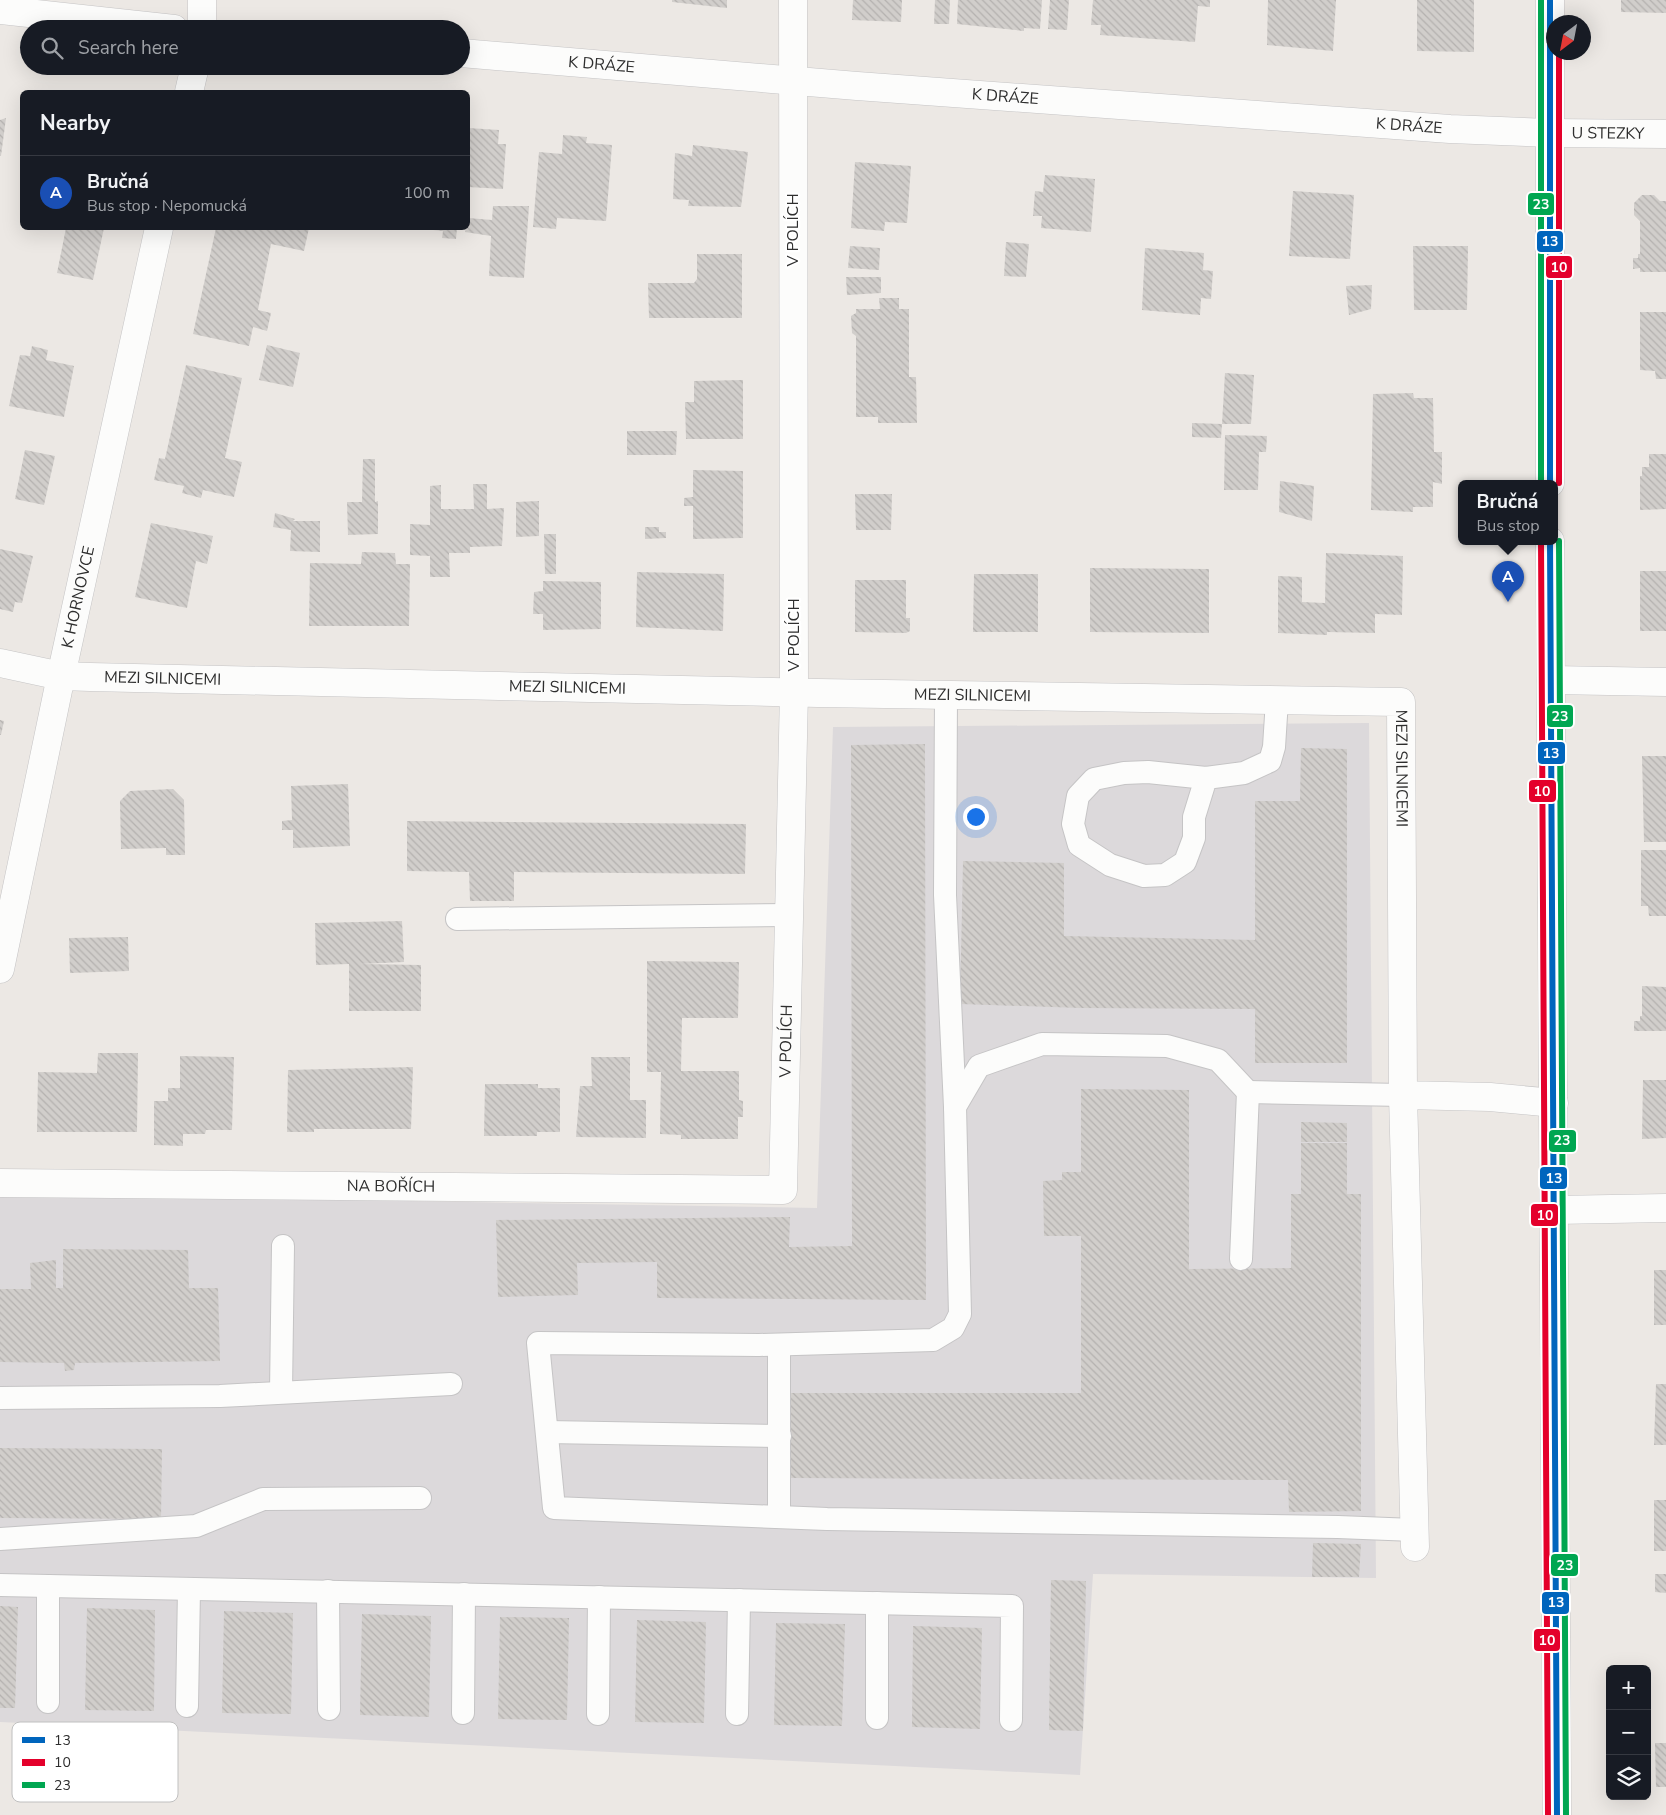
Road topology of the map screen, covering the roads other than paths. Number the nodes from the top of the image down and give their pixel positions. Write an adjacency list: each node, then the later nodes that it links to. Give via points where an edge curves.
1 (202, 0): 6 (street)
2 (793, 0): 9 (street, V POLÍCH)
3 (1550, 0): 11 (street)
4 (0, 10): 5 (street)
5 (92, 20)
6 (202, 20)
7 (470, 54): 9 (street, K DRÁZE)
8 (193, 75): 10 (street)
9 (793, 81): 11 (street, K DRÁZE); 20 (street, V POLÍCH)
10 (189, 90)
11 (1549, 133): 12 (street, U STEZKY); 14 (street)
12 (1666, 134)
13 (159, 230): 17 (street, K HORNOVCE)
14 (1550, 480)
15 (1550, 545): 18 (street)
16 (0, 663): 17 (street, MEZI SILNICEMI)
17 (60, 676): 20 (street, MEZI SILNICEMI); 26 (street, K HORNOVCE)
18 (1551, 680): 19 (street); 29 (street)
19 (1666, 682)
20 (794, 692): 21 (street, MEZI SILNICEMI); 24 (street, V POLÍCH)
21 (946, 695): 22 (street, MEZI SILNICEMI); 30 (lane, via 945,895)
22 (1277, 700): 23 (lane, via 1270,761 1244,773); 28 (street, MEZI SILNICEMI, via 1401,702)
23 (1206, 778): 23 (lane, via 1148,772 1094,778 1078,796 1073,824 1079,845 1110,865 1144,876 1165,875 1185,862 1194,838 1194,817)
24 (789, 916): 25 (lane); 32 (street, V POLÍCH)
25 (457, 919)
26 (0, 969)
27 (1248, 1092): 28 (lane); 30 (lane, via 1218,1060 1167,1046 1042,1044 979,1066); 36 (lane)
28 (1403, 1095): 29 (street, via 1490,1097); 45 (street)
29 (1554, 1103): 34 (street)
30 (955, 1107): 37 (lane, via 960,1314 953,1328 933,1340)
31 (0, 1183): 32 (street, NA BOŘÍCH)
32 (783, 1190)
33 (1666, 1208): 34 (street)
34 (1555, 1210): 63 (street)
35 (283, 1246): 39 (lane)
36 (1241, 1259)
37 (779, 1345): 41 (lane, via 538,1343); 42 (lane)
38 (450, 1384): 39 (lane)
39 (280, 1392): 40 (lane, via 220,1396)
40 (0, 1398)
41 (547, 1432): 42 (lane); 44 (lane, via 554,1508)
42 (780, 1436): 44 (lane)
43 (420, 1498): 46 (lane, via 262,1499 196,1526)
44 (779, 1517): 45 (lane, via 1338,1527)
45 (1414, 1538)
46 (0, 1539)
47 (0, 1584): 48 (lane)
48 (48, 1586): 49 (lane); 55 (lane)
49 (189, 1589): 50 (lane); 56 (lane)
50 (328, 1591): 51 (lane); 57 (lane)
51 (464, 1594): 52 (lane); 58 (lane)
52 (599, 1597): 53 (lane); 59 (lane)
53 (739, 1600): 54 (lane); 60 (lane)
54 (878, 1603): 61 (lane); 62 (lane, via 1012,1606)
55 (48, 1702)
56 (187, 1706)
57 (329, 1709)
58 (463, 1713)
59 (598, 1714)
60 (737, 1714)
61 (877, 1718)
62 (1011, 1720)
63 (1557, 1815)

